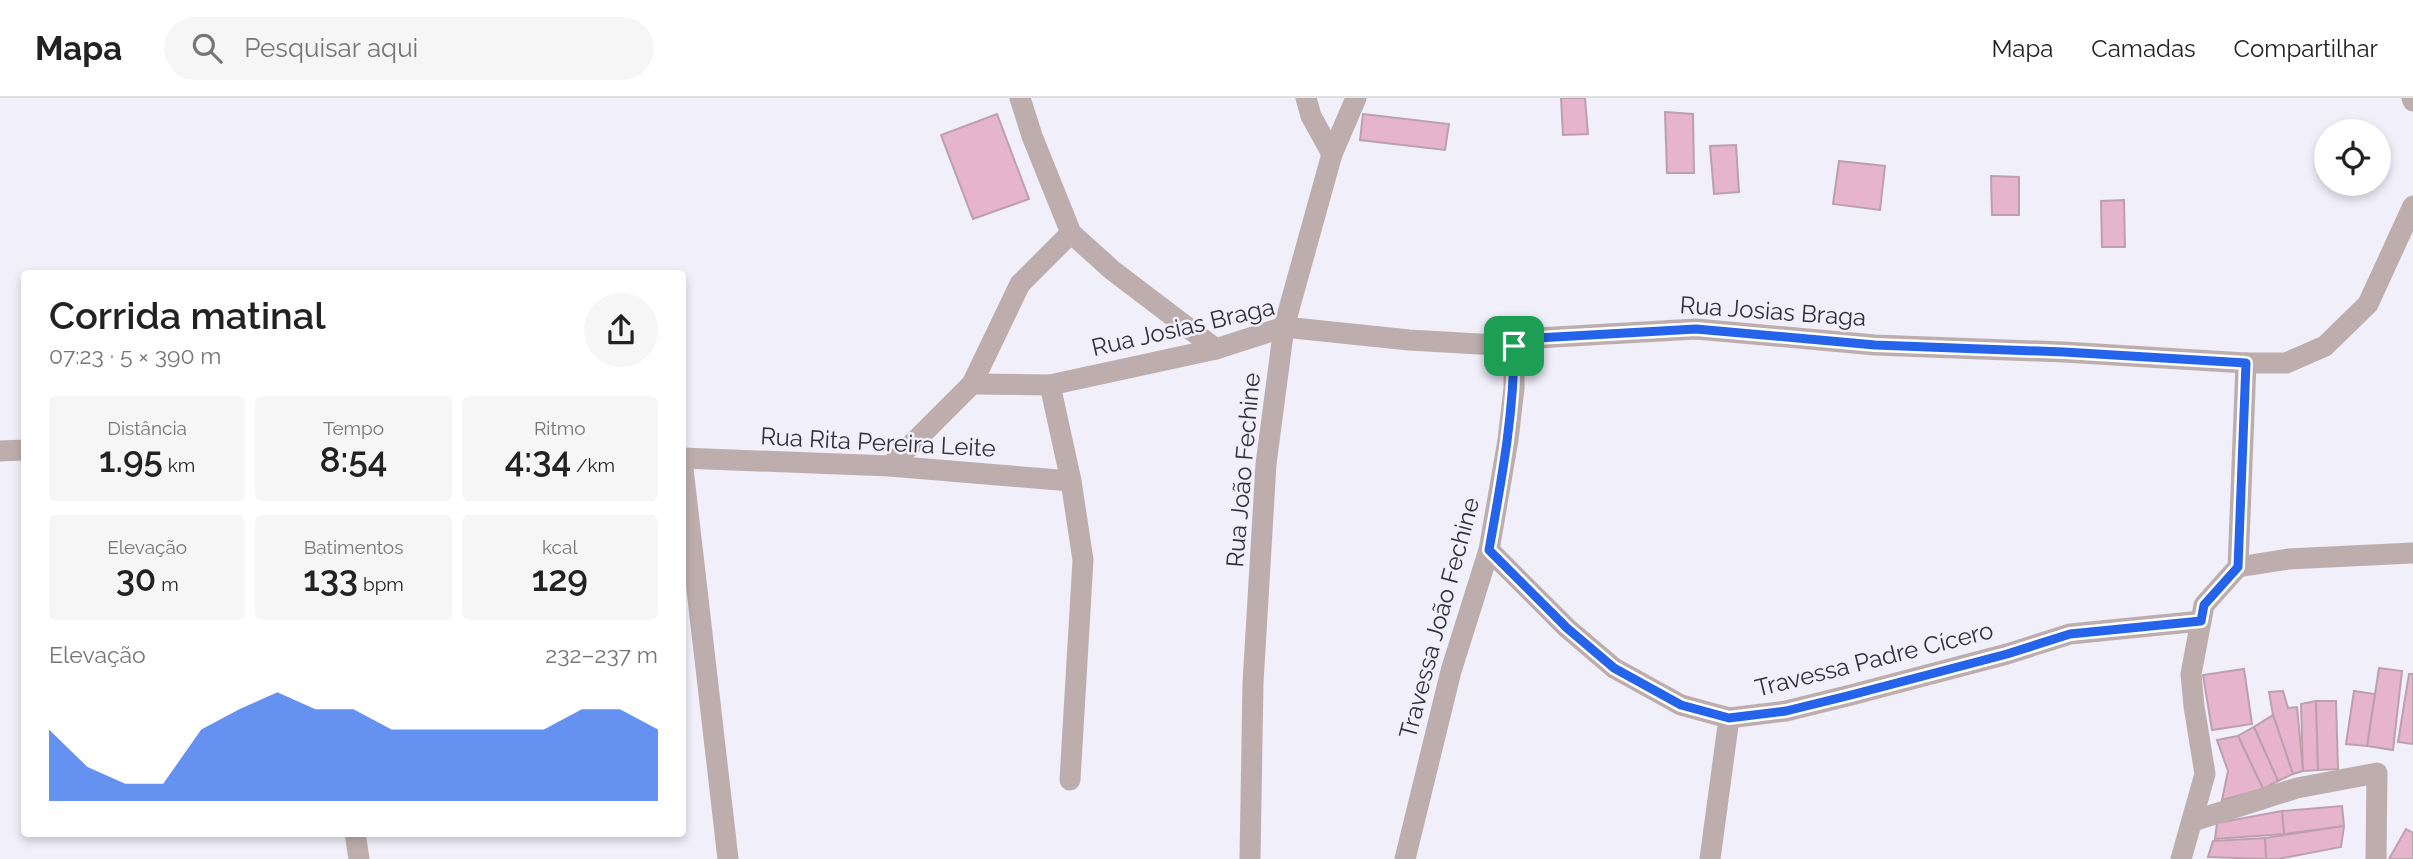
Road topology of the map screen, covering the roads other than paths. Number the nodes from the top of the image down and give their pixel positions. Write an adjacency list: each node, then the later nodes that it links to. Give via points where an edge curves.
1 (1020, 98): 6 (street)
2 (1306, 98): 4 (street)
3 (1356, 98): 4 (street, Rua João Fechine)
4 (1332, 154): 7 (street, Rua João Fechine)
5 (2413, 206): 10 (street, Rua Josias Braga, via 2368,304 2325,346 2286,363)
6 (1071, 233): 9 (street); 11 (street, via 1020,284)
7 (1284, 327): 8 (street, Rua Josias Braga); 9 (street, Rua Josias Braga); 29 (street, Rua João Fechine, via 1266,464 1253,683)
8 (1514, 346): 10 (street, Rua Josias Braga, via 1537,338 1696,329 1875,345); 19 (street, Travessa João Fechine, via 1508,440)
9 (1216, 349): 12 (street, Rua Josias Braga)
10 (2246, 363): 21 (street)
11 (972, 384): 12 (street, Rua Josias Braga); 16 (street)
12 (1050, 385): 17 (street)
13 (21, 450): 14 (street)
14 (0, 451)
15 (686, 459): 16 (street, Rua Rita Pereira Leite)
16 (890, 466): 17 (street, Rua Rita Pereira Leite)
17 (1071, 481): 24 (street, via 1083,560)
18 (686, 494): 28 (street)
19 (1489, 550): 23 (street, Travessa Padre Cícero, via 1614,668 1681,705); 30 (street, Travessa João Fechine, via 1451,671)
20 (2413, 553): 21 (street, via 2288,559)
21 (2238, 567): 22 (street, via 2204,605)
22 (2201, 621): 23 (street, Travessa Padre Cícero, via 2070,634 1851,695 1786,711); 25 (street, via 2191,674 2205,774)
23 (1729, 718): 31 (street)
24 (1070, 780)
25 (2193, 821): 32 (street); 33 (street, via 2297,788 2377,773)
26 (356, 837): 27 (street)
27 (359, 859)
28 (728, 859)
29 (1250, 859)
30 (1405, 859)
31 (1710, 859)
32 (2181, 859)
33 (2376, 859)

